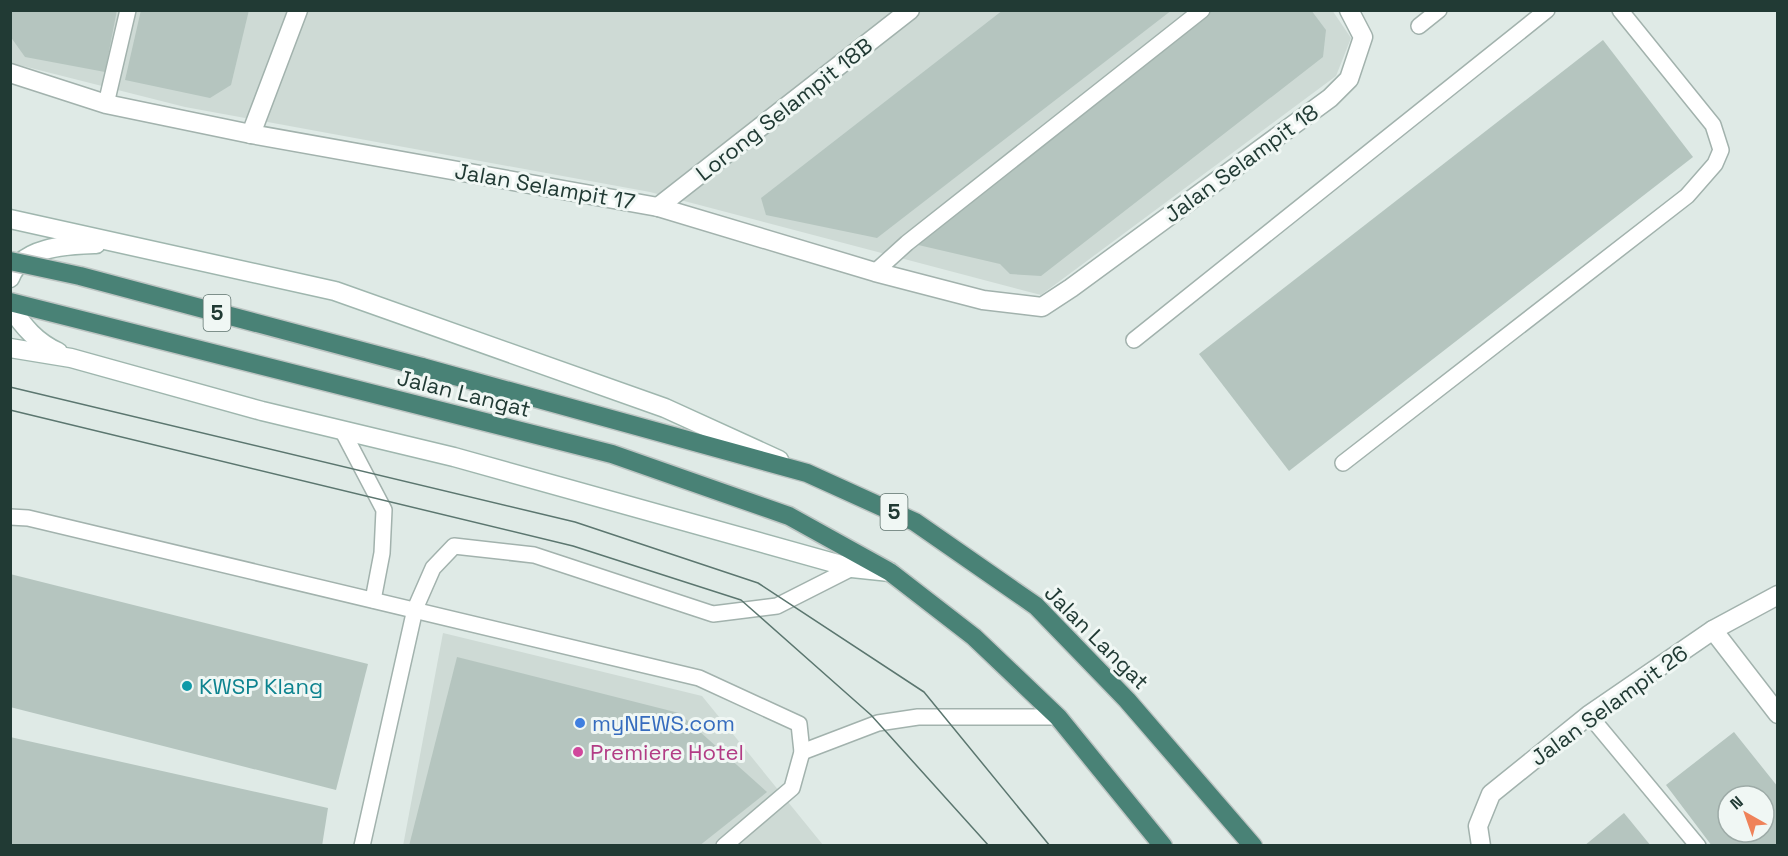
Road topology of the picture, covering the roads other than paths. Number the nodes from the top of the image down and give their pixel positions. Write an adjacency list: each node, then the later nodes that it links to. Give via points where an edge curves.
1 (128, 10): 11 (lane)
2 (298, 10): 12 (street)
3 (910, 10): 13 (street, Lorong Selampit 18B)
4 (1202, 10): 17 (lane)
5 (1349, 10): 19 (street, Jalan Selampit 18, via 1363,37 1349,79)
6 (1439, 10): 9 (lane)
7 (1547, 10): 22 (lane)
8 (1620, 10): 26 (lane, via 1713,125 1721,150 1715,164 1687,196)
9 (1419, 26)
10 (10, 73): 11 (street, Jalan Selampit 17)
11 (106, 104): 12 (street, Jalan Selampit 17)
12 (251, 134): 13 (street, Jalan Selampit 17)
13 (658, 207): 17 (street, Jalan Selampit 17)
14 (15, 218): 15 (street, Jalan Langat / 5)
15 (123, 243): 18 (street, via 43,249); 27 (street, Jalan Langat / 5, via 335,291 665,408)
16 (10, 261): 27 (highway, Jalan Langat / 5, bridge, via 80,276)
17 (875, 272): 19 (street, Jalan Selampit 17, via 983,300 1042,307)
18 (10, 278)
19 (1071, 288)
20 (10, 302): 30 (highway, Jalan Langat / 5, via 612,454 789,516)
21 (10, 307): 24 (street, via 43,345)
22 (1134, 340)
23 (12, 349): 24 (street)
24 (71, 358): 25 (street)
25 (342, 430): 29 (street, via 562,486); 32 (lane, via 384,510 382,553)
26 (1343, 463)
27 (807, 473): 42 (highway, Jalan Langat / 5, via 915,522 1036,606 1127,700)
28 (10, 517): 32 (lane, via 28,518)
29 (852, 568): 30 (street); 33 (lane, via 777,606 713,614 534,555 454,546 433,568)
30 (891, 572): 37 (highway, Jalan Langat / 5, via 974,637)
31 (1778, 595): 34 (street, Jalan Selampit 26)
32 (373, 600): 33 (lane)
33 (415, 609): 38 (lane, via 699,678 799,724); 39 (lane)
34 (1713, 630): 35 (street); 36 (street, Jalan Selampit 26)
35 (1776, 709)
36 (1589, 715): 43 (street, Jalan Selampit 26, via 1491,794 1478,826); 44 (lane)
37 (1058, 717): 38 (lane, via 918,717 878,723); 41 (highway, Jalan Langat / 5)
38 (802, 752): 40 (lane, via 792,788)
39 (362, 846)
40 (724, 846)
41 (1163, 846)
42 (1253, 846)
43 (1481, 846)
44 (1698, 846)

